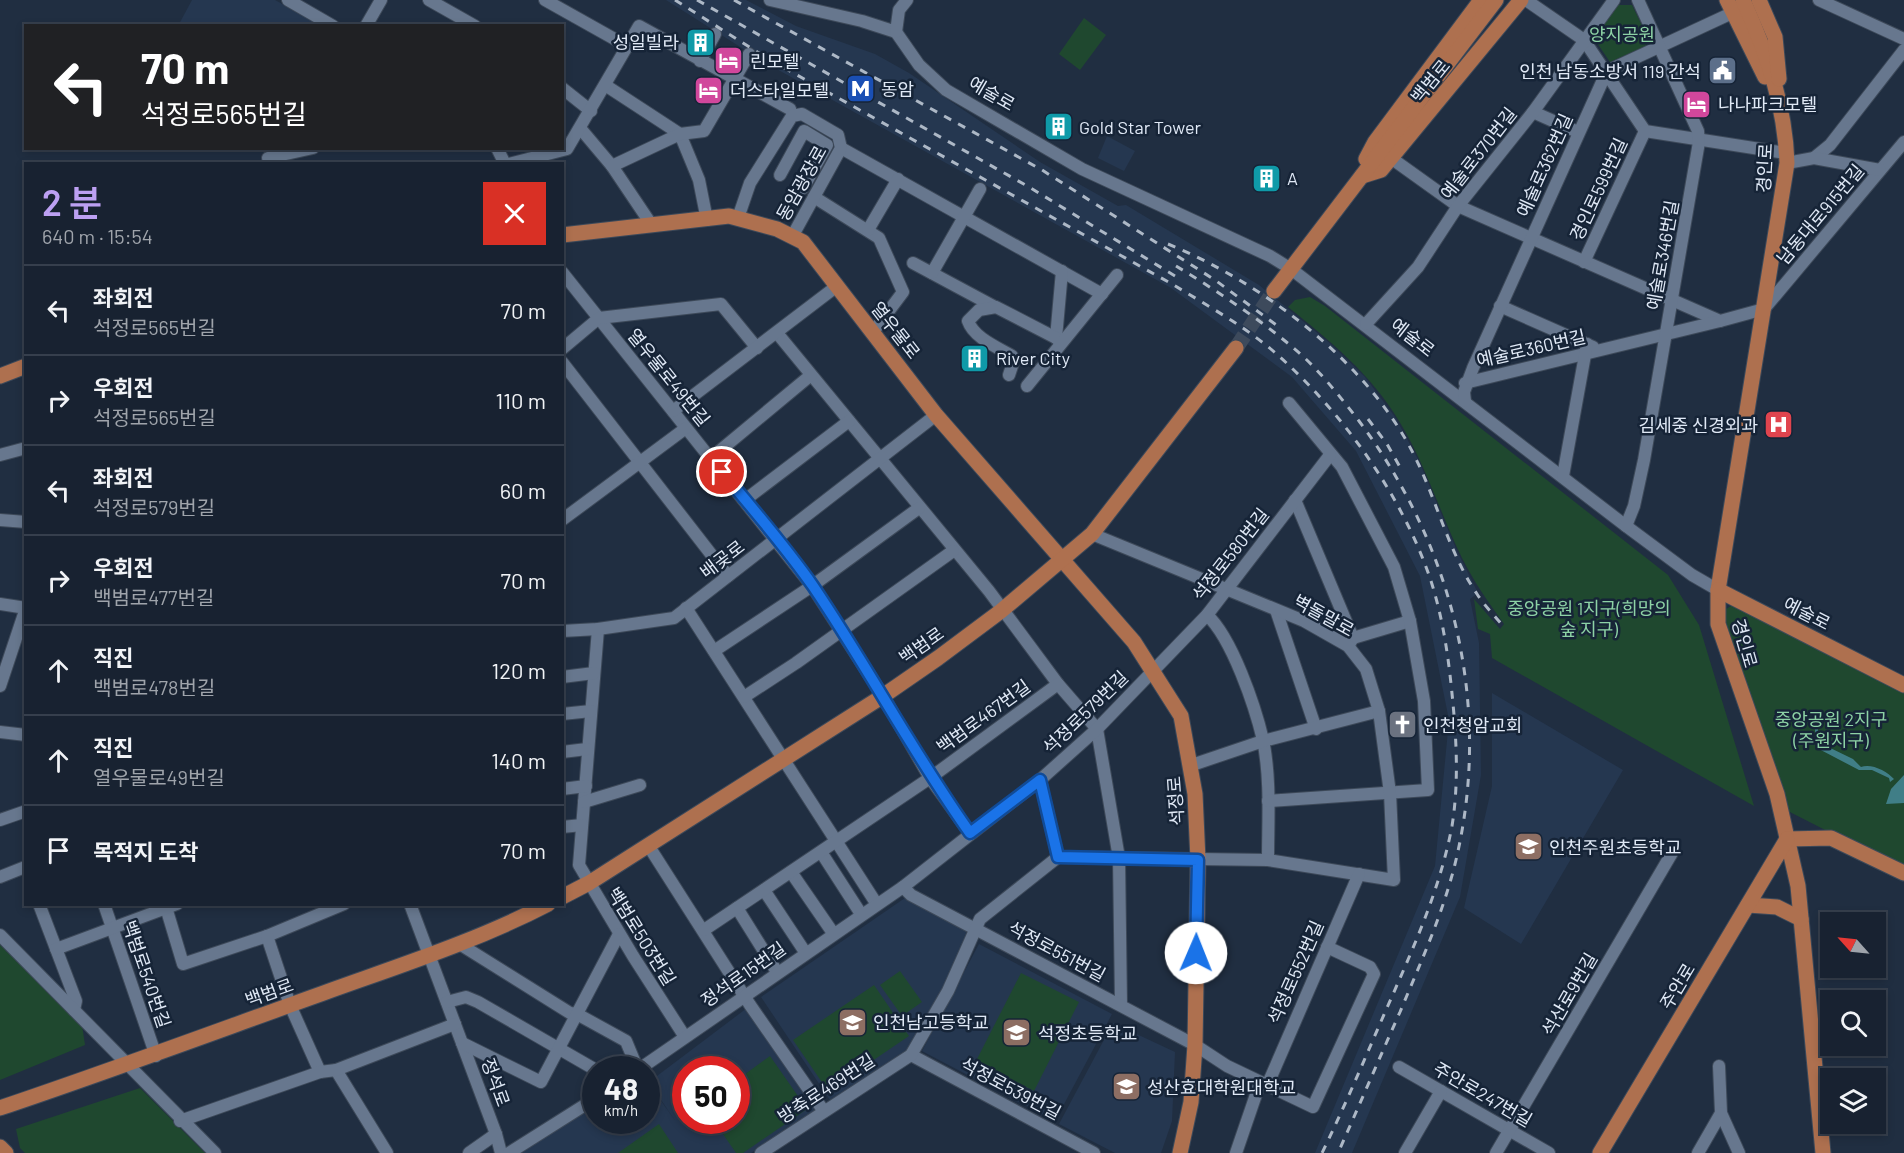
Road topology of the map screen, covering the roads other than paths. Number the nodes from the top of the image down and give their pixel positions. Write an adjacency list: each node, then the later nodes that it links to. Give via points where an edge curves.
1 (288, 0): 17 (street)
2 (381, 0): 18 (street)
3 (429, 0): 19 (street)
4 (545, 0): 24 (street)
5 (770, 0): 20 (street)
6 (908, 0): 20 (street, via 899,10)
7 (1481, 0): 58 (main road, 백범로, via 1375,142)
8 (1496, 0): 58 (main road, 백범로)
9 (1521, 0): 50 (main road, 백범로)
10 (1526, 0): 23 (street)
11 (1614, 0): 23 (street, 예술로370번길)
12 (1638, 0): 25 (street)
13 (1743, 0): 33 (main road, 경인로)
14 (1760, 0): 33 (main road, 경인로, via 1775,37)
15 (1819, 0): 22 (street)
16 (1729, 6): 25 (street); 33 (main road, 경인로)
17 (330, 24)
18 (367, 24)
19 (471, 24)
20 (896, 32): 75 (street, 예술로, via 919,65 946,90 1082,168)
21 (715, 34): 28 (street)
22 (1904, 39)
23 (1584, 40): 29 (street); 36 (street, 예술로370번길)
24 (627, 46): 28 (street, via 639,26); 31 (street)
25 (1659, 47): 29 (street); 43 (street)
26 (1904, 50): 52 (street, via 1830,145)
27 (749, 54): 30 (street)
28 (700, 60): 30 (street)
29 (1607, 71): 39 (street); 40 (street, 예술로362번길)
30 (734, 79): 34 (street); 41 (street, via 704,130)
31 (605, 85): 35 (street); 41 (street)
32 (564, 90): 35 (street)
33 (1780, 103): 51 (main road, 경인로)
34 (790, 109)
35 (591, 111): 38 (street)
36 (1533, 112): 40 (street); 64 (street, 예술로370번길)
37 (787, 126): 42 (street); 45 (street, 동암광장로, via 792,116 802,114 838,135); 66 (street, via 750,183)
38 (580, 128): 47 (street); 54 (street)
39 (1645, 130): 43 (street); 73 (street, 경인로599번길)
40 (1578, 132): 72 (street, 예술로362번길)
41 (680, 134): 54 (street); 67 (street, via 699,180)
42 (802, 135): 55 (street, via 804,131 827,145); 57 (street)
43 (1699, 138): 51 (street); 83 (street, 예술로346번길)
44 (1904, 142): 56 (street, 남동대로915번길)
45 (841, 148): 59 (street); 60 (street, 동암광장로)
46 (563, 150): 53 (street)
47 (564, 150)
48 (298, 155): 49 (street)
49 (267, 158)
50 (1392, 158): 58 (main road, 백범로, via 1382,170); 64 (street, 경인로599번길)
51 (1786, 158): 52 (street); 86 (main road, 경인로)
52 (1814, 158): 56 (street)
53 (515, 162)
54 (612, 166): 68 (street)
55 (815, 166): 60 (street); 61 (street)
56 (1880, 170): 86 (street, 남동대로915번길)
57 (780, 175)
58 (1362, 176): 75 (main road, 백범로)
59 (898, 179): 65 (street); 69 (street)
60 (821, 184): 63 (street, 동암광장로)
61 (803, 188)
62 (981, 189): 65 (street)
63 (814, 197): 69 (street); 71 (street, 동암광장로)
64 (1458, 206): 72 (street, 경인로599번길); 89 (street, 예술로370번길, via 1418,267)
65 (965, 216): 76 (street); 77 (street)
66 (738, 218): 67 (main road, 열우물로); 71 (main road, 열우물로)
67 (707, 220): 68 (main road, 열우물로)
68 (651, 224): 70 (main road, 열우물로)
69 (868, 230): 90 (street, via 879,238 903,292)
70 (564, 235)
71 (793, 236): 80 (main road, 열우물로, via 803,242)
72 (1530, 240): 73 (street, 경인로599번길); 84 (street, 예술로362번길)
73 (1584, 262): 83 (street, 경인로599번길)
74 (913, 263): 77 (street)
75 (1291, 268): 81 (main road, 백범로); 89 (street, 예술로)
76 (1062, 271): 82 (street); 93 (street)
77 (932, 273): 85 (street)
78 (1117, 275): 82 (street)
79 (567, 286): 87 (street, 열우물로49번길)
80 (837, 286): 90 (main road, 열우물로); 91 (street)
81 (1274, 291)
82 (1102, 294): 93 (street)
83 (1672, 301): 88 (street, 경인로599번길); 92 (street, 예술로346번길)
84 (1500, 306): 97 (street, 예술로360번길); 103 (street, 예술로362번길)
85 (996, 307): 93 (street); 101 (street, via 979,310 968,321 978,335 1012,356)
86 (1764, 309): 88 (street); 133 (main road, 경인로)
87 (599, 318): 94 (street); 95 (street, 열우물로49번길, via 721,304); 108 (street, 열우물로49번길)
88 (1720, 321): 92 (street, 예술로360번길)
89 (1366, 324): 105 (street, 예술로)
90 (873, 332): 109 (main road, 열우물로)
91 (777, 333): 95 (street); 100 (street, 백범로467번길)
92 (1667, 334): 97 (street, 예술로360번길, via 1601,350); 125 (street, 예술로346번길, via 1634,506)
93 (1059, 340): 104 (street)
94 (564, 348)
95 (757, 348): 108 (street)
96 (1236, 348): 126 (main road, 백범로)
97 (1586, 349): 103 (street, 예술로360번길); 118 (street)
98 (564, 365): 117 (street)
99 (24, 367): 102 (main road)
100 (811, 375): 110 (street, 백범로467번길); 115 (street)
101 (1009, 375)
102 (0, 376)
103 (1470, 381): 105 (street, 예술로360번길); 106 (street, 예술로362번길, via 1464,392)
104 (1027, 386)
105 (1448, 388): 106 (street, 예술로)
106 (1465, 401): 118 (street, 예술로)
107 (1289, 402): 114 (street)
108 (673, 411): 111 (street, 열우물로49번길)
109 (936, 415): 116 (street, 배곶로); 129 (main road, 열우물로)
110 (849, 421): 116 (street, 백범로467번길); 119 (street)
111 (686, 428): 115 (street, 열우물로49번길); 117 (street)
112 (24, 448): 113 (street)
113 (0, 455)
114 (1330, 455): 120 (street, 석정로580번길); 141 (street, via 1342,467 1365,507 1394,567)
115 (711, 458): 119 (street, 열우물로49번길)
116 (879, 458): 121 (street, 백범로467번길); 127 (street, 배곶로)
117 (641, 463): 122 (street); 130 (street)
118 (1563, 476): 125 (street, 예술로)
119 (745, 500): 127 (street, 열우물로49번길)
120 (1295, 500): 132 (street, 석정로580번길); 145 (street)
121 (919, 508): 128 (street, 백범로467번길); 131 (street)
122 (564, 519)
123 (5, 520): 124 (street)
124 (24, 522)
125 (1626, 526): 133 (street, 예술로)
126 (1092, 534): 129 (main road, 백범로); 132 (street, 벽돌말로)
127 (777, 540): 130 (street, 배곶로); 131 (street, 열우물로49번길)
128 (953, 551): 138 (street, 백범로467번길, via 989,591); 143 (street)
129 (1061, 560): 138 (main road, 백범로); 147 (main road, 석정로, via 1134,642)
130 (728, 576): 136 (street, 배곶로)
131 (812, 586): 143 (street, 열우물로49번길); 146 (street)
132 (1228, 588): 137 (street, 벽돌말로); 140 (street, 석정로580번길)
133 (1718, 590): 151 (main road, 예술로); 180 (main road, 경인로, via 1718,624 1777,794)
134 (0, 604): 135 (street)
135 (24, 608)
136 (686, 608): 142 (street, 배곶로, via 674,618); 146 (street)
137 (1276, 610): 145 (street, 벽돌말로); 159 (street)
138 (1001, 611): 150 (street, 백범로467번길); 153 (main road, 백범로)
139 (24, 614): 152 (street)
140 (1206, 615): 147 (street, 석정로580번길); 162 (street, via 1228,645)
141 (1410, 621): 145 (street); 172 (street, via 1424,701 1428,790)
142 (598, 629): 144 (street, 배곶로); 148 (street, 백범로503번길)
143 (842, 630): 153 (street, 열우물로49번길); 154 (street)
144 (564, 631)
145 (1351, 642): 156 (street, 벽돌말로, via 1366,669)
146 (714, 651): 154 (street)
147 (1154, 671): 158 (street, 석정로579번길); 166 (main road, 석정로, via 1181,716)
148 (594, 673): 149 (street); 155 (street, 백범로503번길)
149 (564, 677)
150 (1058, 684): 158 (street, 백범로467번길); 167 (street, 백범로467번길)
151 (1904, 685)
152 (0, 686)
153 (883, 696): 165 (main road, 백범로); 167 (street, 열우물로49번길)
154 (744, 697): 165 (street)
155 (591, 711): 157 (street); 163 (street, 백범로503번길)
156 (1379, 711): 159 (street); 172 (street, 벽돌말로)
157 (564, 714)
158 (1097, 729): 168 (street, 석정로579번길); 186 (street)
159 (1316, 729): 162 (street)
160 (0, 732): 161 (street)
161 (24, 735)
162 (1263, 741): 166 (street); 173 (street)
163 (587, 749): 164 (street); 170 (street, 백범로503번길)
164 (564, 752)
165 (784, 757): 181 (street); 182 (main road, 백범로)
166 (1192, 765): 187 (main road, 석정로)
167 (930, 778): 179 (street, 열우물로49번길); 181 (street, 백범로467번길)
168 (1040, 780): 179 (street, 석정로579번길); 185 (street)
169 (640, 785): 174 (street)
170 (586, 786): 171 (street); 174 (street, 백범로503번길)
171 (564, 789)
172 (1389, 793): 173 (street); 192 (street, 벽돌말로, via 1394,880)
173 (1268, 801): 188 (street)
174 (584, 802): 177 (street, 백범로503번길)
175 (24, 812): 176 (street)
176 (0, 820)
177 (582, 825): 178 (street); 194 (street, 백범로503번길, via 579,865)
178 (564, 827)
179 (970, 833): 195 (street, 석정로579번길)
180 (1787, 839): 191 (main road, via 1831,838); 198 (main road, 주안로); 207 (main road, 경인로)
181 (836, 843): 183 (street, 백범로467번길); 206 (street)
182 (648, 845): 194 (main road, 백범로); 210 (street)
183 (821, 852): 190 (street, 백범로467번길); 206 (street)
184 (1672, 853): 249 (street, 석산로9번길)
185 (1058, 857): 186 (street); 208 (street)
186 (1119, 858): 187 (street); 224 (street)
187 (1198, 860): 188 (street); 230 (main road, 석정로)
188 (1268, 860): 192 (street)
189 (24, 867): 193 (street)
190 (791, 872): 196 (street, 백범로467번길); 211 (street)
191 (1904, 873)
192 (1359, 874): 216 (street, 석정로552번길)
193 (0, 878)
194 (589, 883): 197 (main road, 백범로); 212 (street, 백범로503번길)
195 (903, 887): 206 (street, 석정로579번길); 208 (street, 석정로551번길)
196 (764, 890): 205 (street, 백범로467번길); 218 (street)
197 (564, 896)
198 (1748, 905): 207 (main road, via 1777,907); 265 (main road, 주안로)
199 (40, 906): 217 (street)
200 (105, 906): 209 (street, 백범로540번길)
201 (170, 906): 209 (street); 214 (street, via 183,964)
202 (339, 906): 214 (street)
203 (411, 906): 219 (street, 정석로)
204 (543, 906): 215 (main road, 백범로)
205 (737, 908): 210 (street, 백범로467번길); 220 (street)
206 (868, 909): 211 (street, 정석로15번길)
207 (1802, 919): 268 (main road, 경인로)
208 (975, 928): 224 (street, 석정로551번길); 232 (street, via 948,991)
209 (113, 929): 217 (street); 233 (street, 백범로540번길)
210 (704, 930): 221 (street)
211 (833, 933): 218 (street, 정석로15번길)
212 (619, 934): 226 (street); 228 (street, 백범로503번길)
213 (0, 935): 225 (street)
214 (267, 936): 223 (street)
215 (458, 943): 219 (main road, 백범로); 226 (street)
216 (1327, 947): 242 (street, 석정로552번길); 242 (street, via 1370,967 1374,974 1313,1107)
217 (56, 949): 225 (street, via 76,1001)
218 (805, 952): 220 (street, 정석로15번길)
219 (429, 955): 222 (street, 정석로); 223 (main road, 백범로)
220 (777, 972): 221 (street, 정석로15번길)
221 (745, 995): 228 (street, 정석로15번길); 246 (street)
222 (447, 1002): 227 (street, 정석로); 231 (street, via 466,997)
223 (290, 1005): 233 (main road, 백범로); 241 (street)
224 (1121, 1005): 230 (street, 석정로551번길)
225 (74, 1010): 237 (street)
226 (577, 1014): 231 (street); 234 (street, via 626,1041)
227 (455, 1024): 229 (street, 정석로); 240 (street)
228 (685, 1037): 235 (street, 정석로15번길)
229 (462, 1043): 231 (street, via 541,1082); 250 (street, 정석로)
230 (1195, 1045): 242 (street); 260 (main road, 석정로, via 1188,1122)
231 (559, 1048): 236 (street)
232 (911, 1055): 246 (street, 방축로469번길); 259 (street, 석정로539번길)
233 (156, 1056): 237 (main road, 백범로)
234 (632, 1056)
235 (658, 1056)
236 (582, 1062)
237 (126, 1066): 245 (main road, 백범로); 248 (street)
238 (1719, 1066): 247 (street)
239 (1399, 1067): 243 (street, 주안로247번길)
240 (336, 1070): 241 (street); 254 (street)
241 (320, 1072): 248 (street)
242 (1264, 1084): 261 (street)
243 (1441, 1091): 249 (street, 주안로247번길); 262 (street)
244 (582, 1107): 257 (street)
245 (0, 1108)
246 (823, 1110): 258 (street, 방축로469번길)
247 (1721, 1113): 266 (street); 267 (street)
248 (180, 1120): 253 (street)
249 (1509, 1130): 263 (street, 석산로9번길); 264 (street, 주안로247번길)
250 (496, 1134): 255 (street); 256 (street, 정석로)
251 (0, 1147): 252 (main road)
252 (6, 1153)
253 (214, 1153)
254 (387, 1153)
255 (469, 1153)
256 (501, 1153)
257 (509, 1153)
258 (761, 1153)
259 (1094, 1153)
260 (1180, 1153)
261 (1236, 1153)
262 (1405, 1153)
263 (1496, 1153)
264 (1549, 1153)
265 (1600, 1153)
266 (1698, 1153)
267 (1739, 1153)
268 (1823, 1153)

